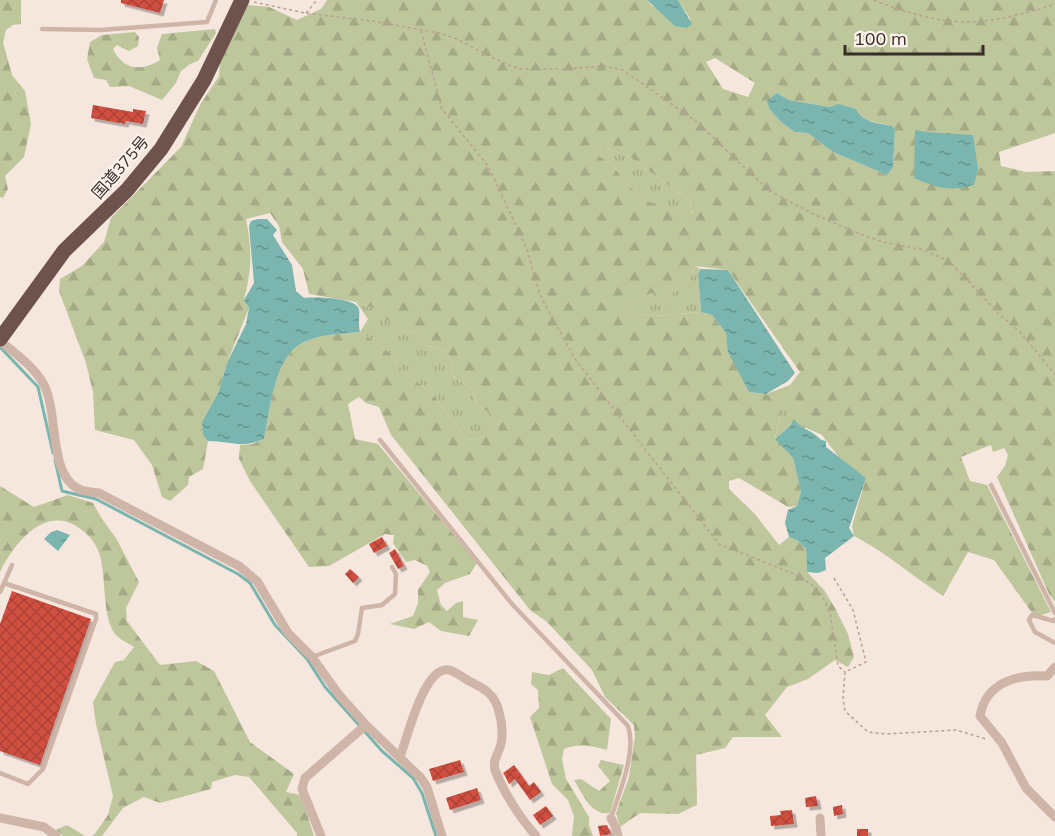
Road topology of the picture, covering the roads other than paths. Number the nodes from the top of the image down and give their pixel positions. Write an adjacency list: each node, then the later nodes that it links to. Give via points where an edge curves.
1 (216, 0): 3 (lane, via 207,22 101,30)
2 (241, 1): 4 (highway, 国道375号, via 204,80 161,149 127,190 64,251)
3 (42, 29)
4 (0, 340): 14 (street, via 43,384 67,481 79,489 99,493 239,566 257,581 288,633)
5 (380, 440): 21 (lane, via 512,604 628,726 625,776)
6 (991, 486): 11 (lane)
7 (12, 565): 9 (lane)
8 (392, 567): 14 (lane, via 396,574 395,594 382,605 362,608 355,641)
9 (4, 583): 10 (lane); 18 (lane, via 96,614 96,619 43,769 28,784)
10 (0, 592)
11 (1055, 613)
12 (1055, 619): 13 (lane, via 1032,615 1029,620 1035,632)
13 (1055, 644)
14 (312, 657): 16 (street)
15 (1055, 667): 19 (street, via 1047,675 1029,674 1002,684 988,698 980,716 1002,743 1026,788)
16 (363, 728): 17 (street); 24 (street, via 305,778 302,789)
17 (400, 757): 25 (street, via 427,787); 26 (street, via 432,676 448,670 488,691 502,726 496,771 515,808)
18 (0, 773)
19 (1055, 817)
20 (0, 818): 23 (street, via 44,827)
21 (611, 818): 27 (street)
22 (820, 818): 28 (street)
23 (56, 836)
24 (321, 836)
25 (442, 836)
26 (536, 836)
27 (618, 836)
28 (820, 836)

